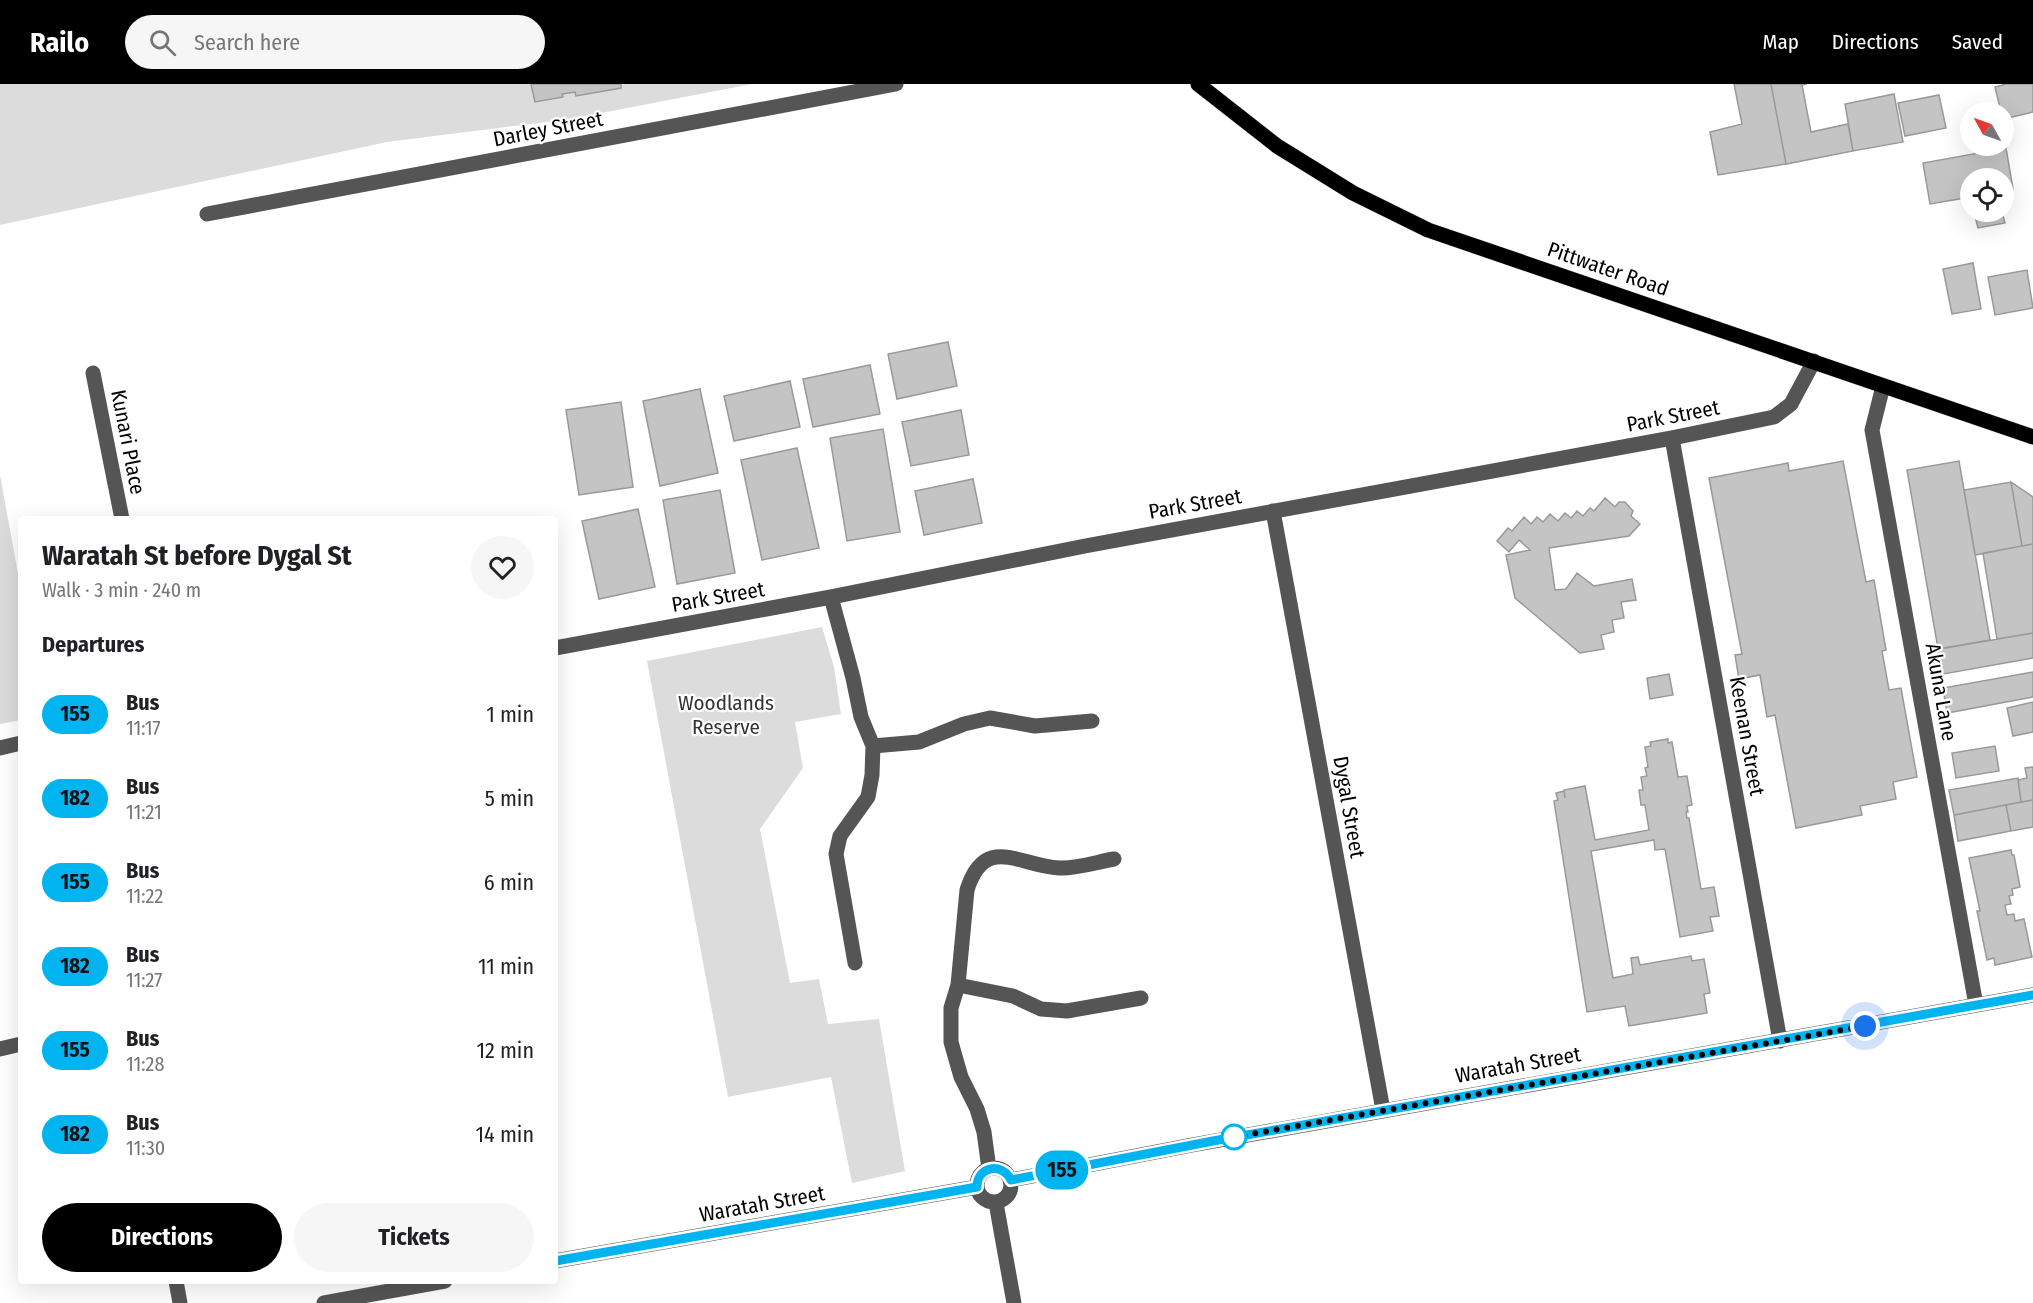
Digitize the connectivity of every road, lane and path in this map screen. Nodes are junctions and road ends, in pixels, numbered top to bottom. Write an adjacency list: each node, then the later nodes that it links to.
1 (896, 84): 3 (street, Darley Street)
2 (1198, 84): 4 (main road, Pittwater Road)
3 (207, 214)
4 (1814, 361): 6 (main road, Pittwater Road); 8 (street, Park Street)
5 (93, 372): 10 (street, Kunari Place)
6 (1883, 386): 7 (main road, Pittwater Road); 22 (street, Akuna Lane)
7 (2033, 436)
8 (1672, 438): 9 (street, Park Street); 23 (street, Keenan Street)
9 (1273, 512): 11 (street, Park Street); 26 (street, Dygal Street)
10 (121, 516)
11 (831, 597): 12 (street, Park Street); 15 (street)
12 (558, 647)
13 (1092, 721): 15 (street)
14 (18, 744): 16 (street)
15 (873, 746): 18 (street)
16 (0, 748)
17 (1114, 859): 19 (street)
18 (855, 963)
19 (958, 986): 21 (street); 27 (street)
20 (2033, 995): 22 (street, Waratah Street)
21 (1141, 998)
22 (1976, 1005): 23 (street, Waratah Street)
23 (1780, 1041): 26 (street, Waratah Street)
24 (18, 1045): 25 (street)
25 (0, 1049)
26 (1383, 1110): 28 (street, Waratah Street)
27 (989, 1169): 28 (street); 29 (street)
28 (1011, 1180): 30 (street)
29 (977, 1187): 30 (street); 31 (street, Waratah Street)
30 (996, 1203): 36 (street)
31 (558, 1260)
32 (177, 1284): 34 (street)
33 (428, 1284): 35 (street)
34 (180, 1303)
35 (324, 1303)
36 (1014, 1303)

